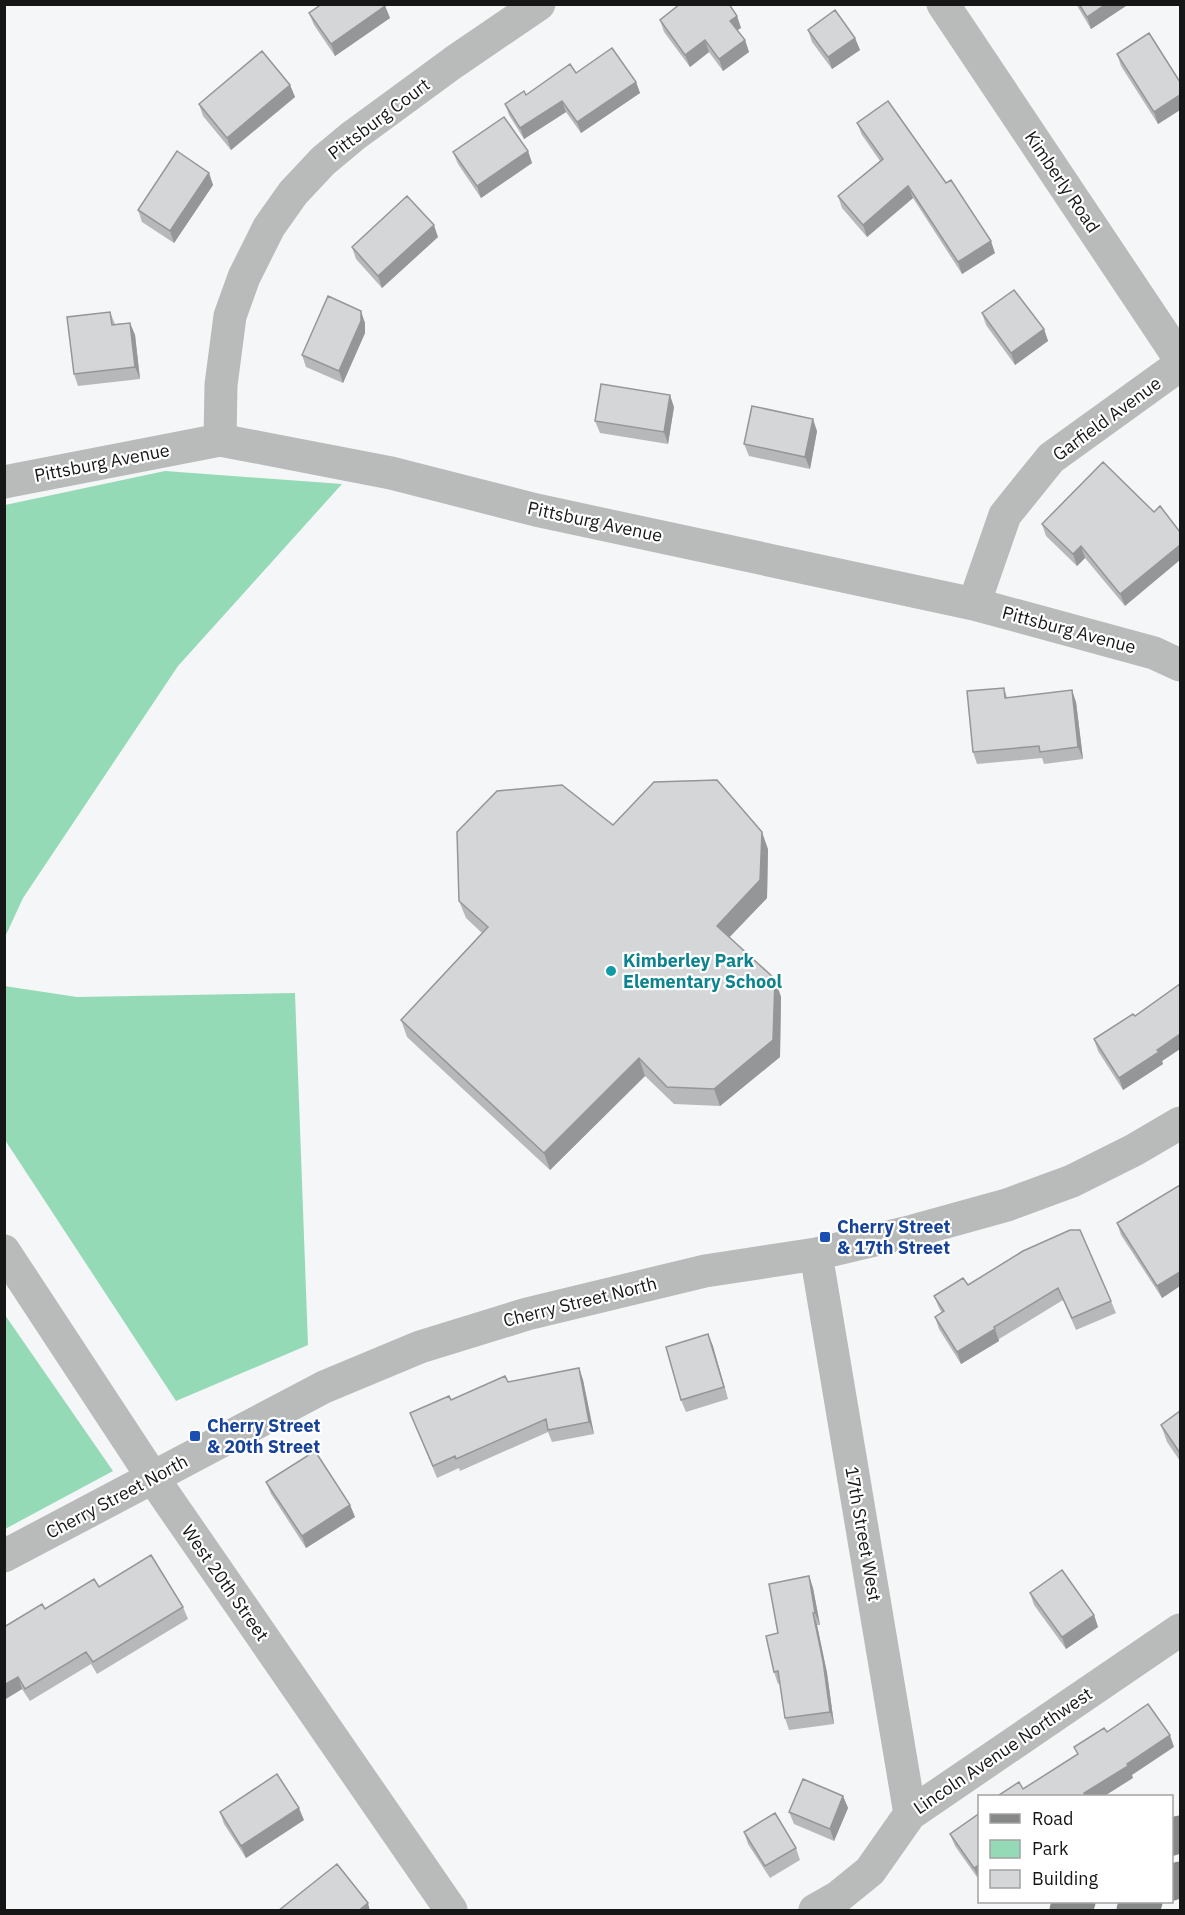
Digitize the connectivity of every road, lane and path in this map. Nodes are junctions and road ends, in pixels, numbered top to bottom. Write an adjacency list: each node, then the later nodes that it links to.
1 (539, 4): 5 (street, Pittsburg Court)
2 (943, 4): 3 (street, Kimberly Road)
3 (1180, 359)
4 (1180, 365): 7 (street, Garfield Avenue)
5 (220, 440): 6 (street, Pittsburg Avenue); 7 (street, Pittsburg Avenue)
6 (4, 482)
7 (974, 604): 8 (street, Pittsburg Avenue)
8 (1180, 665)
9 (1180, 1123): 11 (street, Cherry Street North)
10 (4, 1251): 12 (street, West 20th Street)
11 (816, 1254): 12 (street, Cherry Street North); 15 (street, 17th Street West)
12 (153, 1478): 13 (street, Cherry Street North); 16 (street, West 20th Street)
13 (4, 1556)
14 (1180, 1630): 15 (street, Lincoln Avenue Northwest)
15 (910, 1814): 17 (street, Lincoln Avenue Northwest)
16 (451, 1911)
17 (815, 1911)

